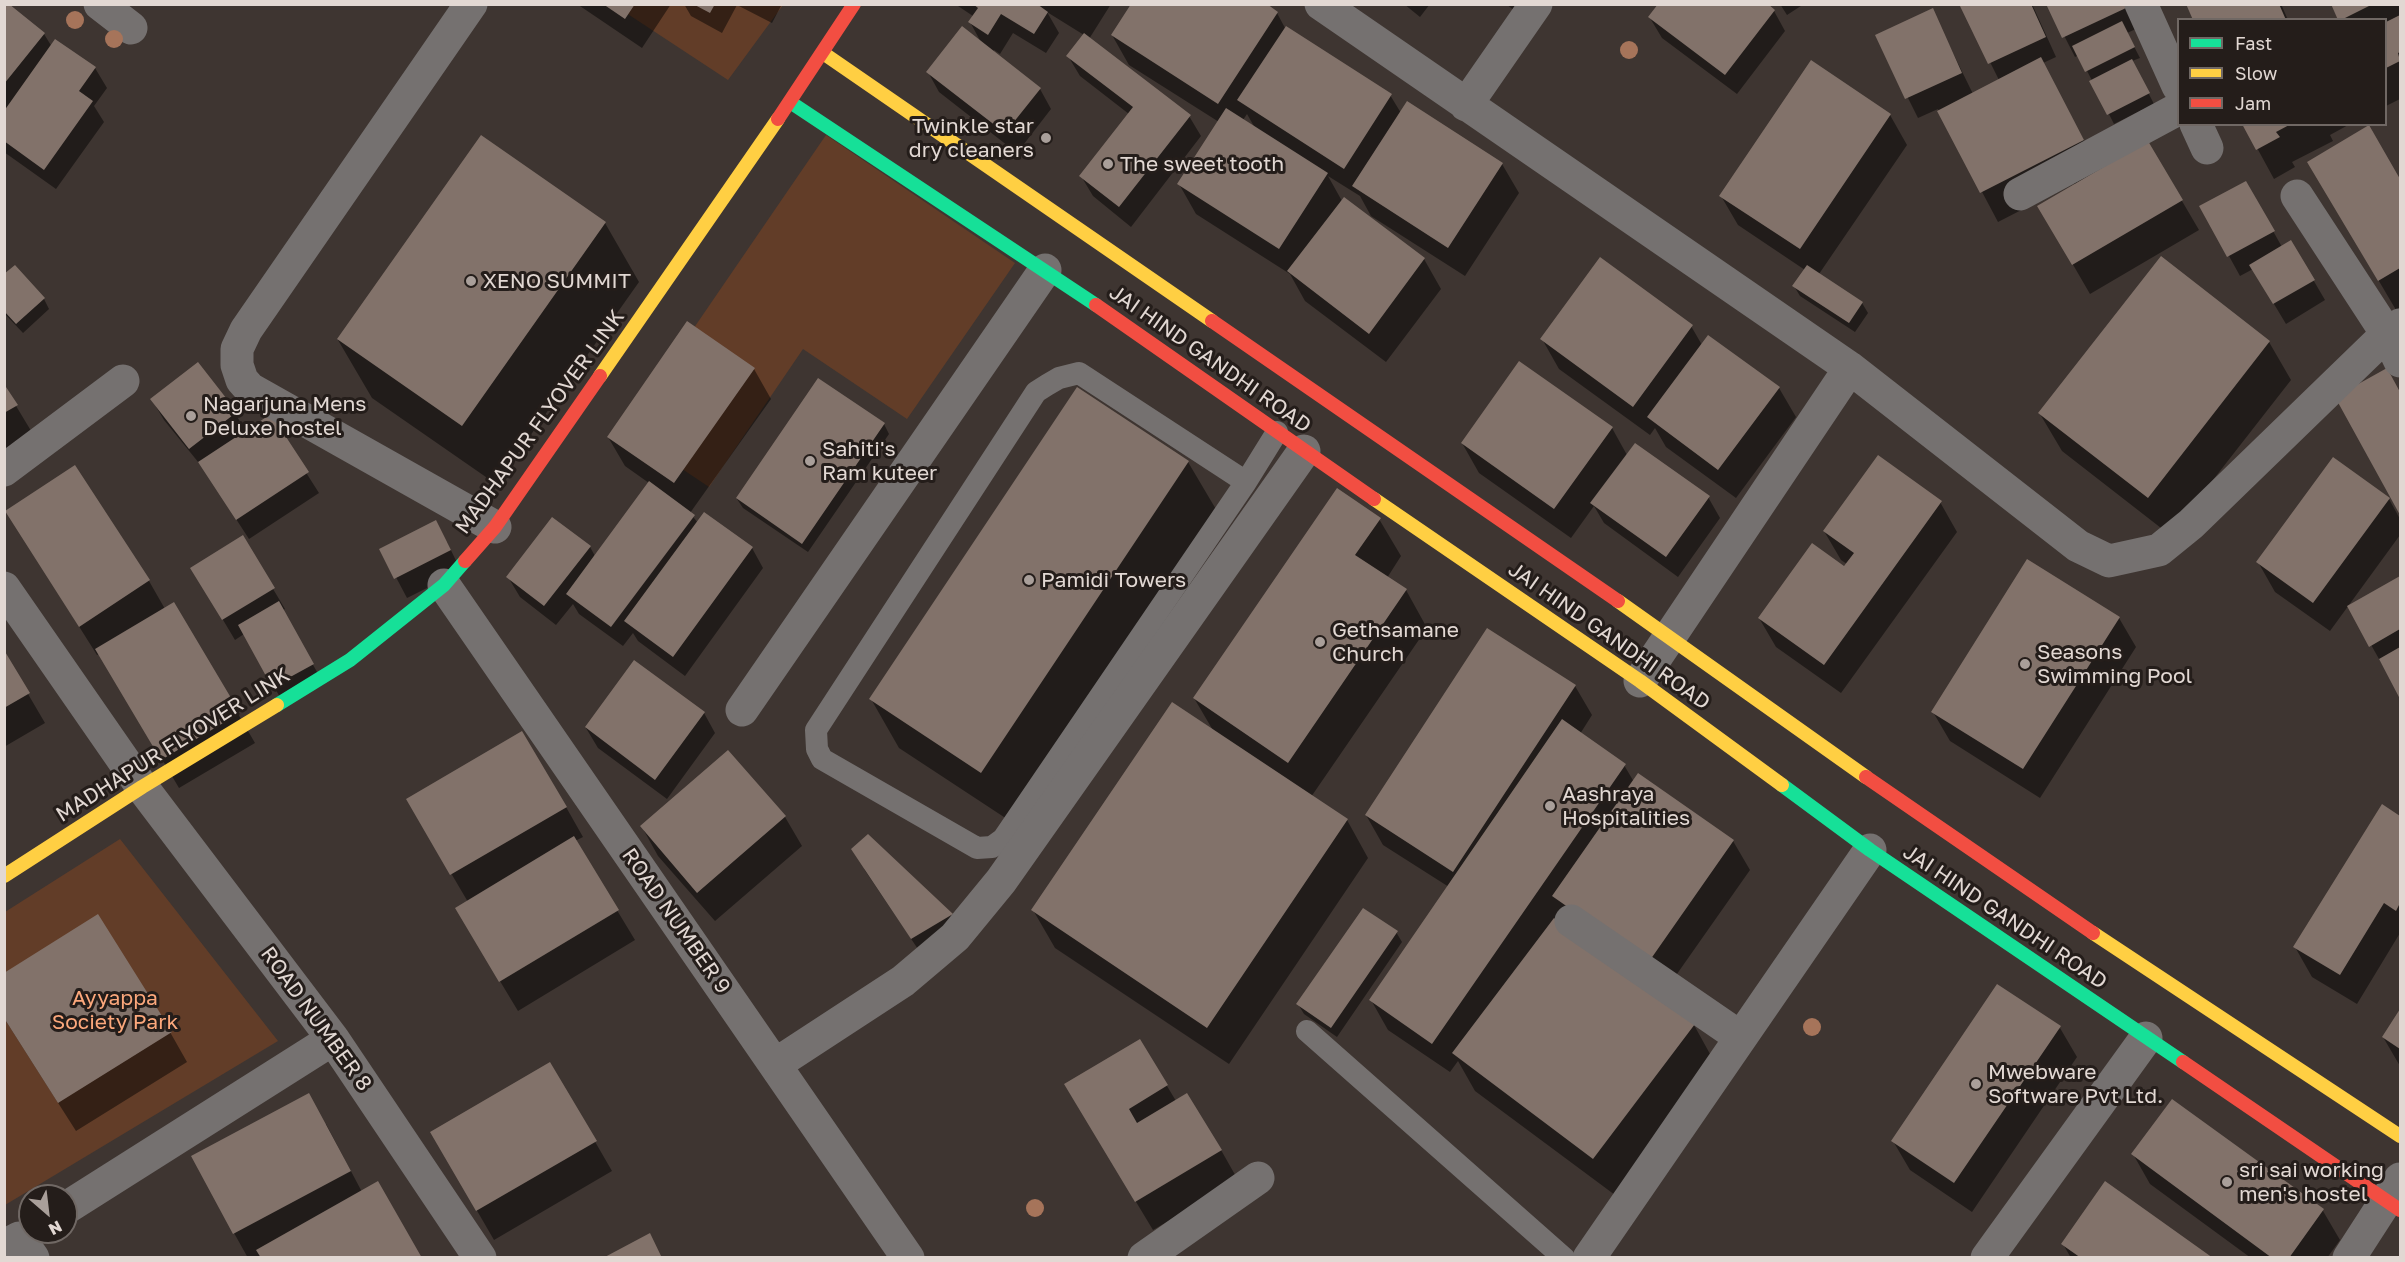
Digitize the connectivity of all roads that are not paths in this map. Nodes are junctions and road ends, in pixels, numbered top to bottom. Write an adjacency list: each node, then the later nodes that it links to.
1 (100, 4): 7 (street)
2 (471, 4): 23 (street)
3 (854, 4): 8 (street, MADHAPUR FLYOVER LINK)
4 (1321, 4): 11 (street)
5 (1536, 4): 11 (street)
6 (2140, 4): 9 (street)
7 (131, 28)
8 (823, 53): 10 (street, MADHAPUR FLYOVER LINK); 26 (street, JAI HIND GANDHI ROAD)
9 (2177, 84)
10 (790, 102): 15 (street, JAI HIND GANDHI ROAD); 23 (street, MADHAPUR FLYOVER LINK)
11 (1466, 105): 17 (street)
12 (2177, 110): 13 (street)
13 (2020, 194)
14 (2297, 196): 16 (street)
15 (1045, 270): 19 (street, JAI HIND GANDHI ROAD); 28 (street)
16 (2396, 340): 17 (street)
17 (1850, 368): 26 (street)
18 (123, 381): 21 (street)
19 (1277, 432): 20 (street, JAI HIND GANDHI ROAD); 22 (lane)
20 (1304, 451): 27 (street, JAI HIND GANDHI ROAD); 30 (street)
21 (4, 470)
22 (1246, 482): 30 (lane); 30 (lane)
23 (495, 527): 24 (street, MADHAPUR FLYOVER LINK)
24 (444, 585): 29 (street, MADHAPUR FLYOVER LINK); 38 (street, ROAD NUMBER 9)
25 (4, 588): 29 (street, ROAD NUMBER 8)
26 (1670, 637): 27 (street); 39 (street, JAI HIND GANDHI ROAD)
27 (1640, 681): 31 (street, JAI HIND GANDHI ROAD)
28 (742, 710)
29 (142, 787): 32 (street, MADHAPUR FLYOVER LINK); 37 (street, ROAD NUMBER 8)
30 (1012, 845): 38 (street)
31 (1870, 850): 35 (street); 36 (street, JAI HIND GANDHI ROAD)
32 (4, 876)
33 (1571, 921): 35 (street)
34 (1308, 1031): 46 (lane)
35 (1740, 1037): 47 (street)
36 (2146, 1038): 41 (street, JAI HIND GANDHI ROAD); 48 (street)
37 (333, 1039): 42 (street); 43 (street, ROAD NUMBER 8)
38 (776, 1064): 44 (street, ROAD NUMBER 9)
39 (2400, 1136)
40 (1258, 1178): 45 (street)
41 (2395, 1196): 49 (street)
42 (78, 1200)
43 (480, 1257)
44 (908, 1257)
45 (1144, 1257)
46 (1564, 1257)
47 (1589, 1257)
48 (1987, 1257)
49 (2349, 1257)

